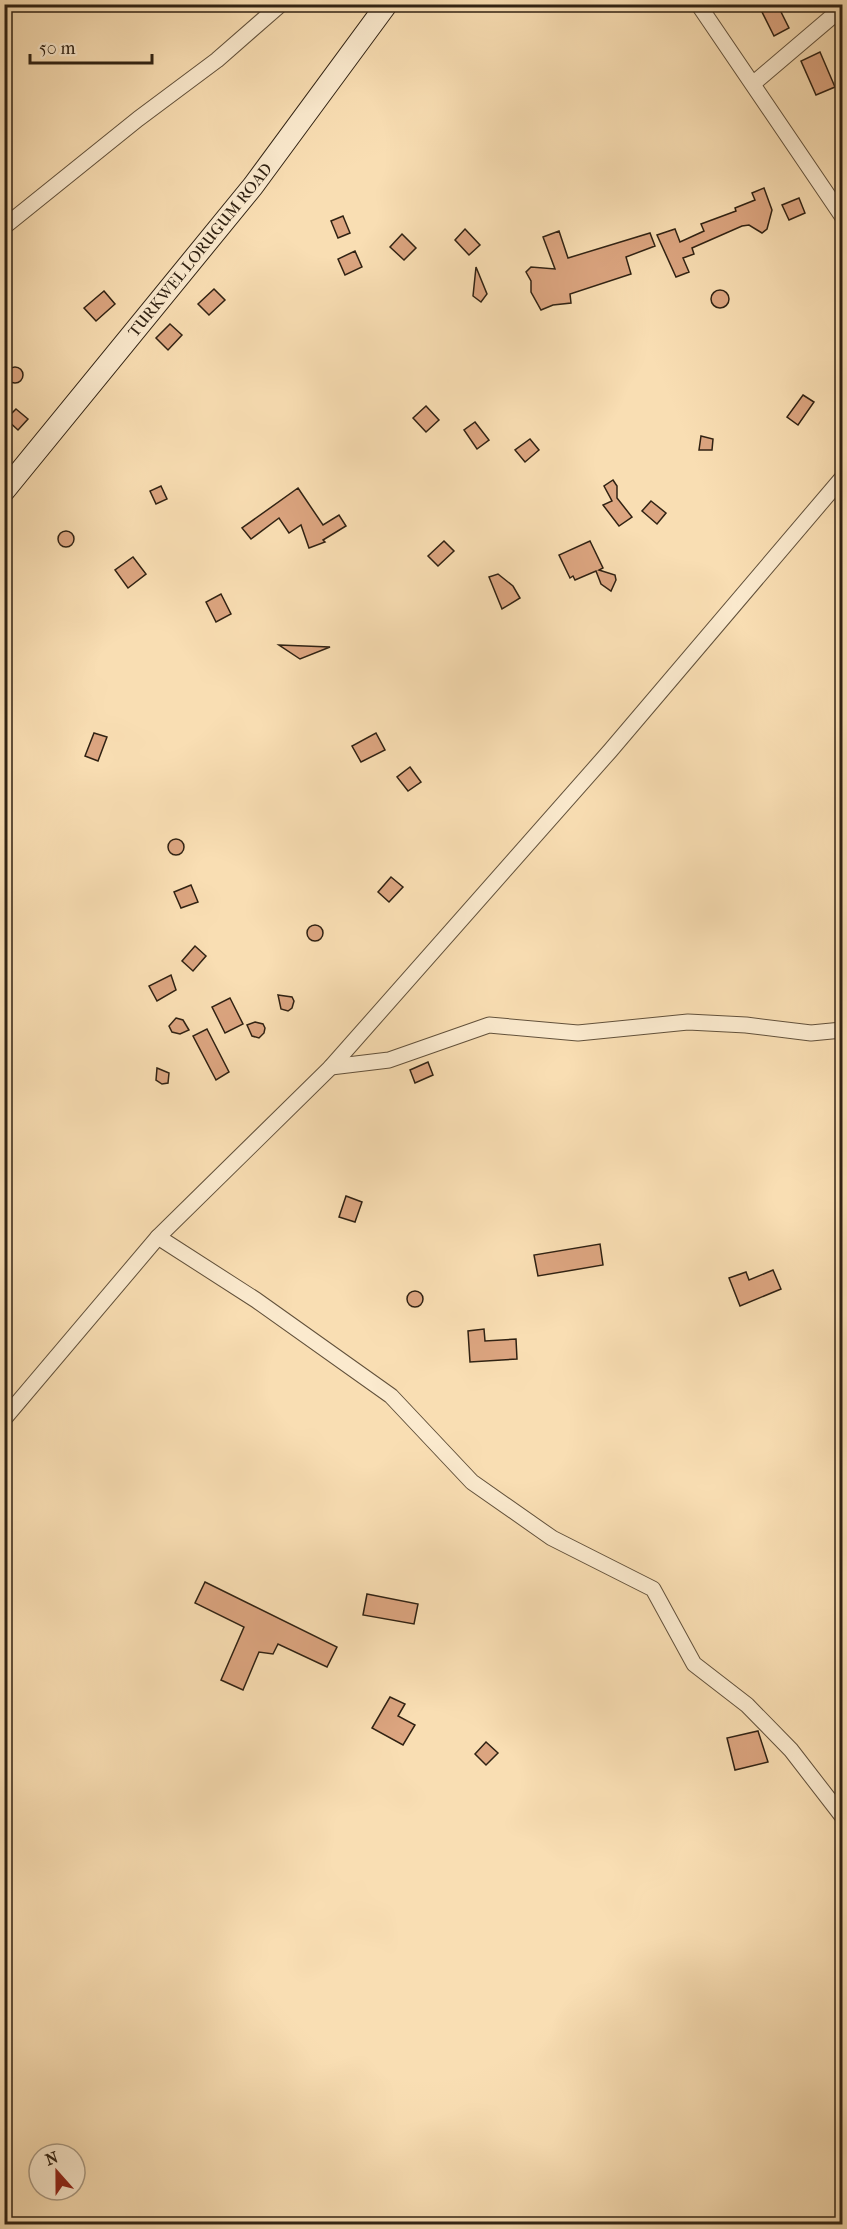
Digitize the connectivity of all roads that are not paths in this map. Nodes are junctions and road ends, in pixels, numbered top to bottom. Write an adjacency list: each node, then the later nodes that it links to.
1 (281, 4): 7 (street)
2 (387, 4): 9 (main road, TURKWEL LORUGUM ROAD)
3 (698, 4): 5 (street)
4 (843, 8): 5 (street)
5 (754, 83): 6 (street)
6 (843, 216)
7 (4, 227)
8 (843, 478): 11 (street)
9 (4, 491)
10 (843, 1030): 11 (street)
11 (331, 1067): 12 (street)
12 (158, 1237): 13 (street); 14 (street)
13 (4, 1419)
14 (843, 1816)

